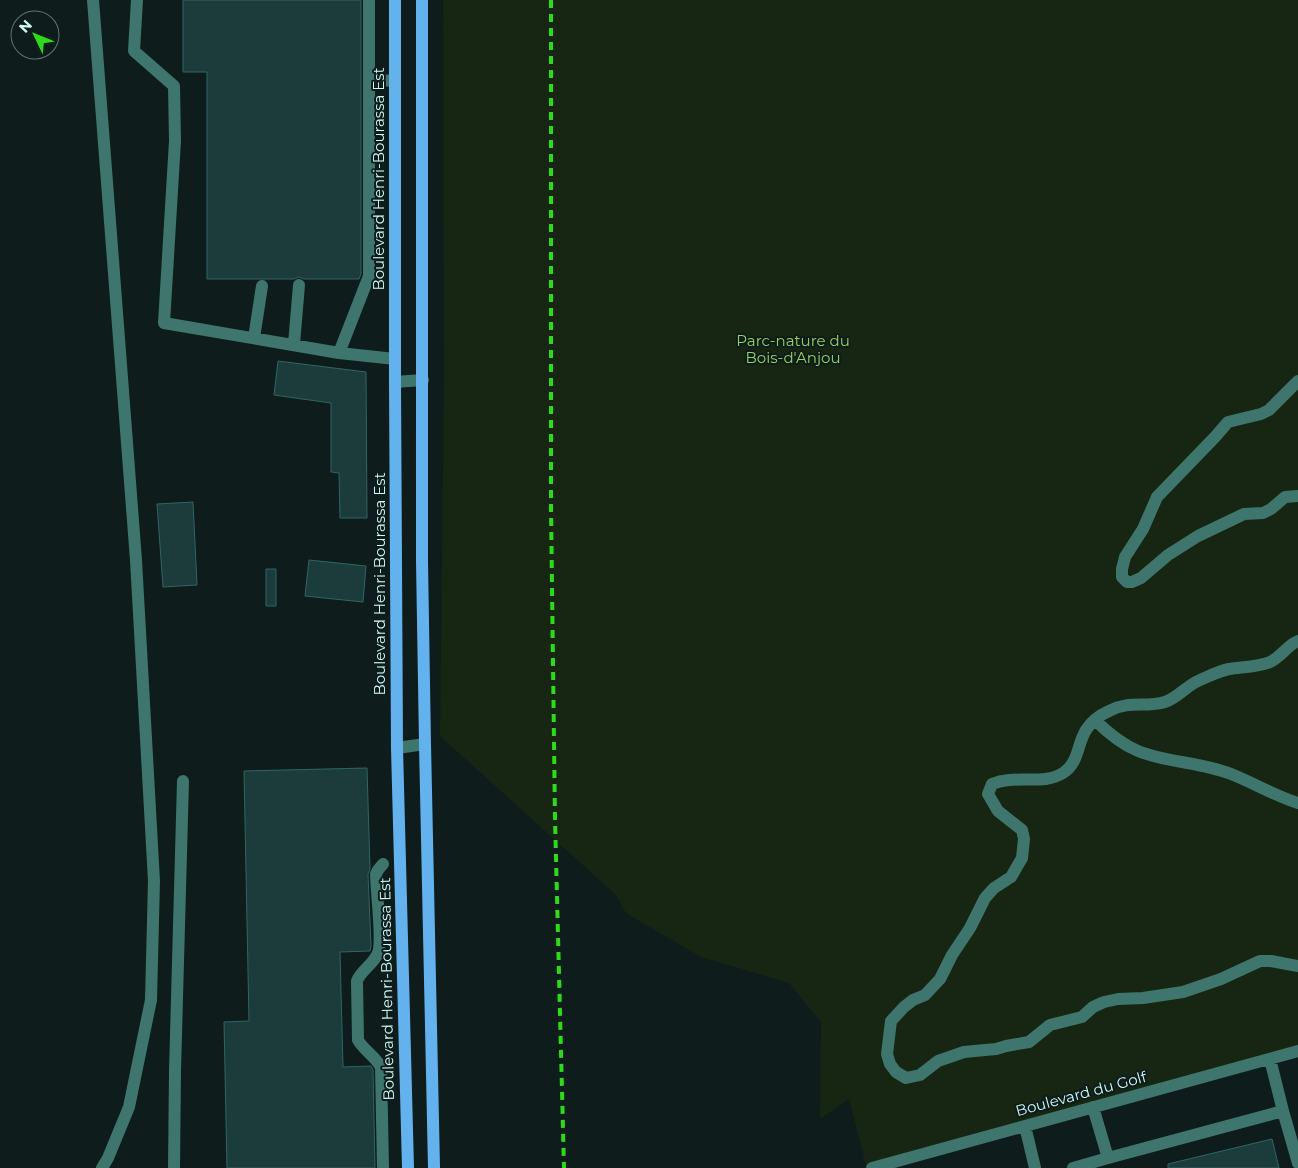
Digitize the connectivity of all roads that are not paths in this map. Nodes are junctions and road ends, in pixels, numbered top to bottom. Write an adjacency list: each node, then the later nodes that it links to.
1 (93, 0): 33 (street)
2 (138, 0): 10 (street)
3 (369, 0): 7 (street)
4 (395, 0): 6 (main road, Boulevard Henri-Bourassa Est)
5 (422, 0): 14 (main road)
6 (395, 80): 7 (street); 13 (main road, Boulevard Henri-Bourassa Est)
7 (370, 82): 12 (street)
8 (298, 285): 11 (street)
9 (262, 286): 10 (street)
10 (254, 338): 11 (street)
11 (294, 344): 12 (street)
12 (339, 353): 13 (street)
13 (395, 359): 16 (main road, Boulevard Henri-Bourassa Est)
14 (423, 380): 16 (street); 20 (main road)
15 (1298, 381): 17 (street)
16 (395, 382): 21 (main road, Boulevard Henri-Bourassa Est)
17 (1298, 496)
18 (1298, 641): 19 (street)
19 (1094, 720): 23 (street); 25 (street)
20 (424, 744): 21 (street); 37 (main road)
21 (398, 748): 36 (main road, Boulevard Henri-Bourassa Est)
22 (183, 782): 34 (street)
23 (1298, 803)
24 (383, 864): 35 (street)
25 (1298, 966)
26 (1297, 1055): 27 (street, Boulevard du Golf)
27 (1270, 1058): 28 (street, Boulevard du Golf); 29 (street)
28 (1093, 1107): 30 (street, Boulevard du Golf); 31 (street)
29 (1282, 1110): 31 (street); 32 (street)
30 (1025, 1126): 38 (street, Boulevard du Golf); 39 (street)
31 (1108, 1158): 40 (street)
32 (1298, 1163)
33 (102, 1168)
34 (174, 1168)
35 (383, 1168)
36 (408, 1168)
37 (434, 1168)
38 (872, 1168)
39 (1035, 1168)
40 (1073, 1168)

